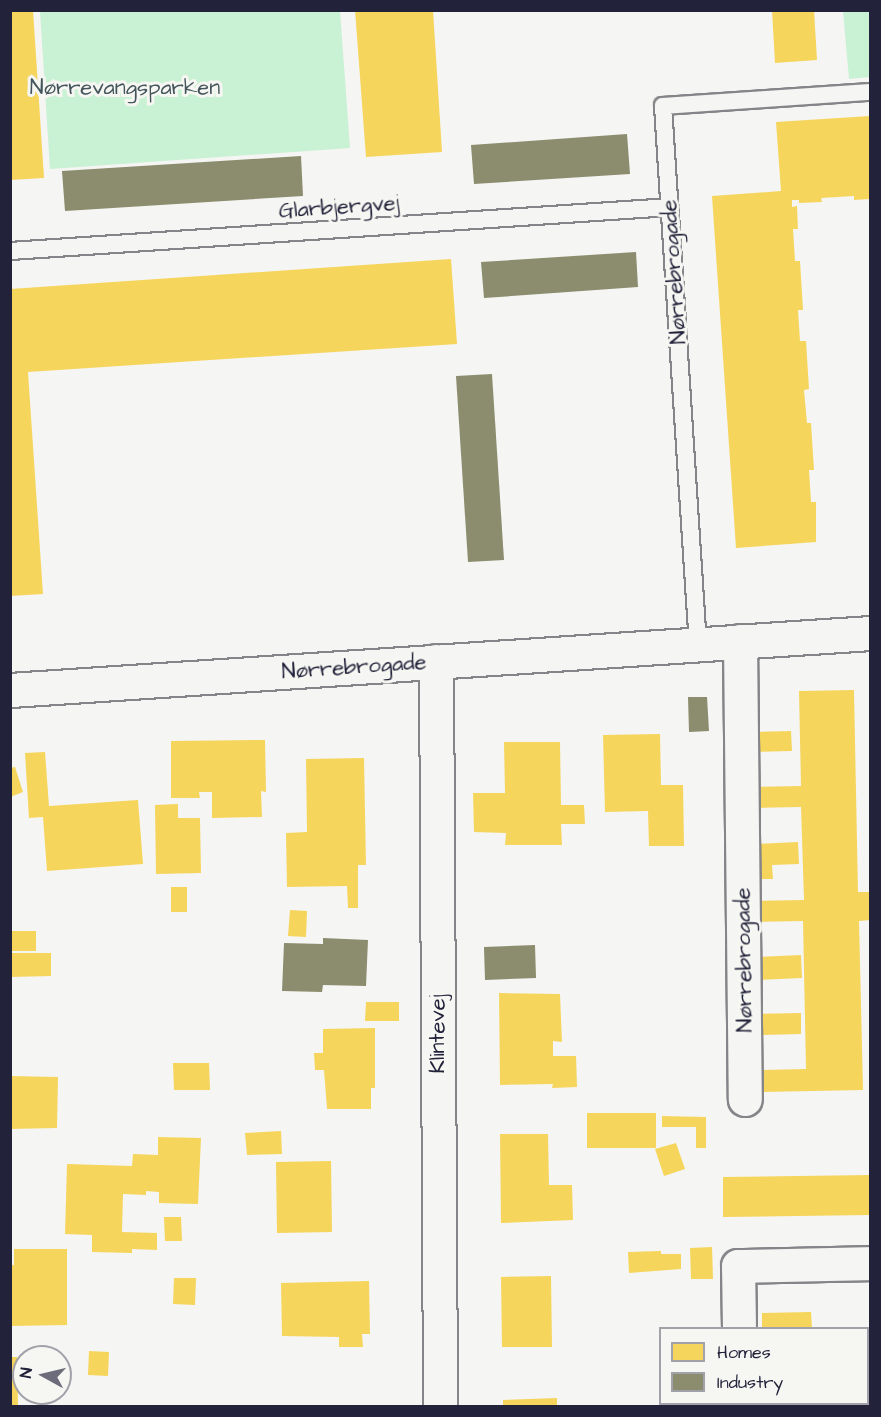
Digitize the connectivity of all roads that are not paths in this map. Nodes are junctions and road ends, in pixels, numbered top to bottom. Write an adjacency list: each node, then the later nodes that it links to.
1 (870, 92): 2 (lane, Nørrebrogade)
2 (670, 207): 3 (lane, Glarbjergvej); 6 (lane, Nørrebrogade)
3 (10, 251)
4 (870, 633): 5 (street, Nørrebrogade)
5 (740, 642): 6 (street, Nørrebrogade); 9 (street, Nørrebrogade)
6 (698, 646): 7 (street, Nørrebrogade)
7 (436, 661): 8 (street, Nørrebrogade); 12 (street, Klintevej)
8 (10, 690)
9 (745, 1099)
10 (870, 1263): 11 (street)
11 (739, 1327)
12 (440, 1407)

